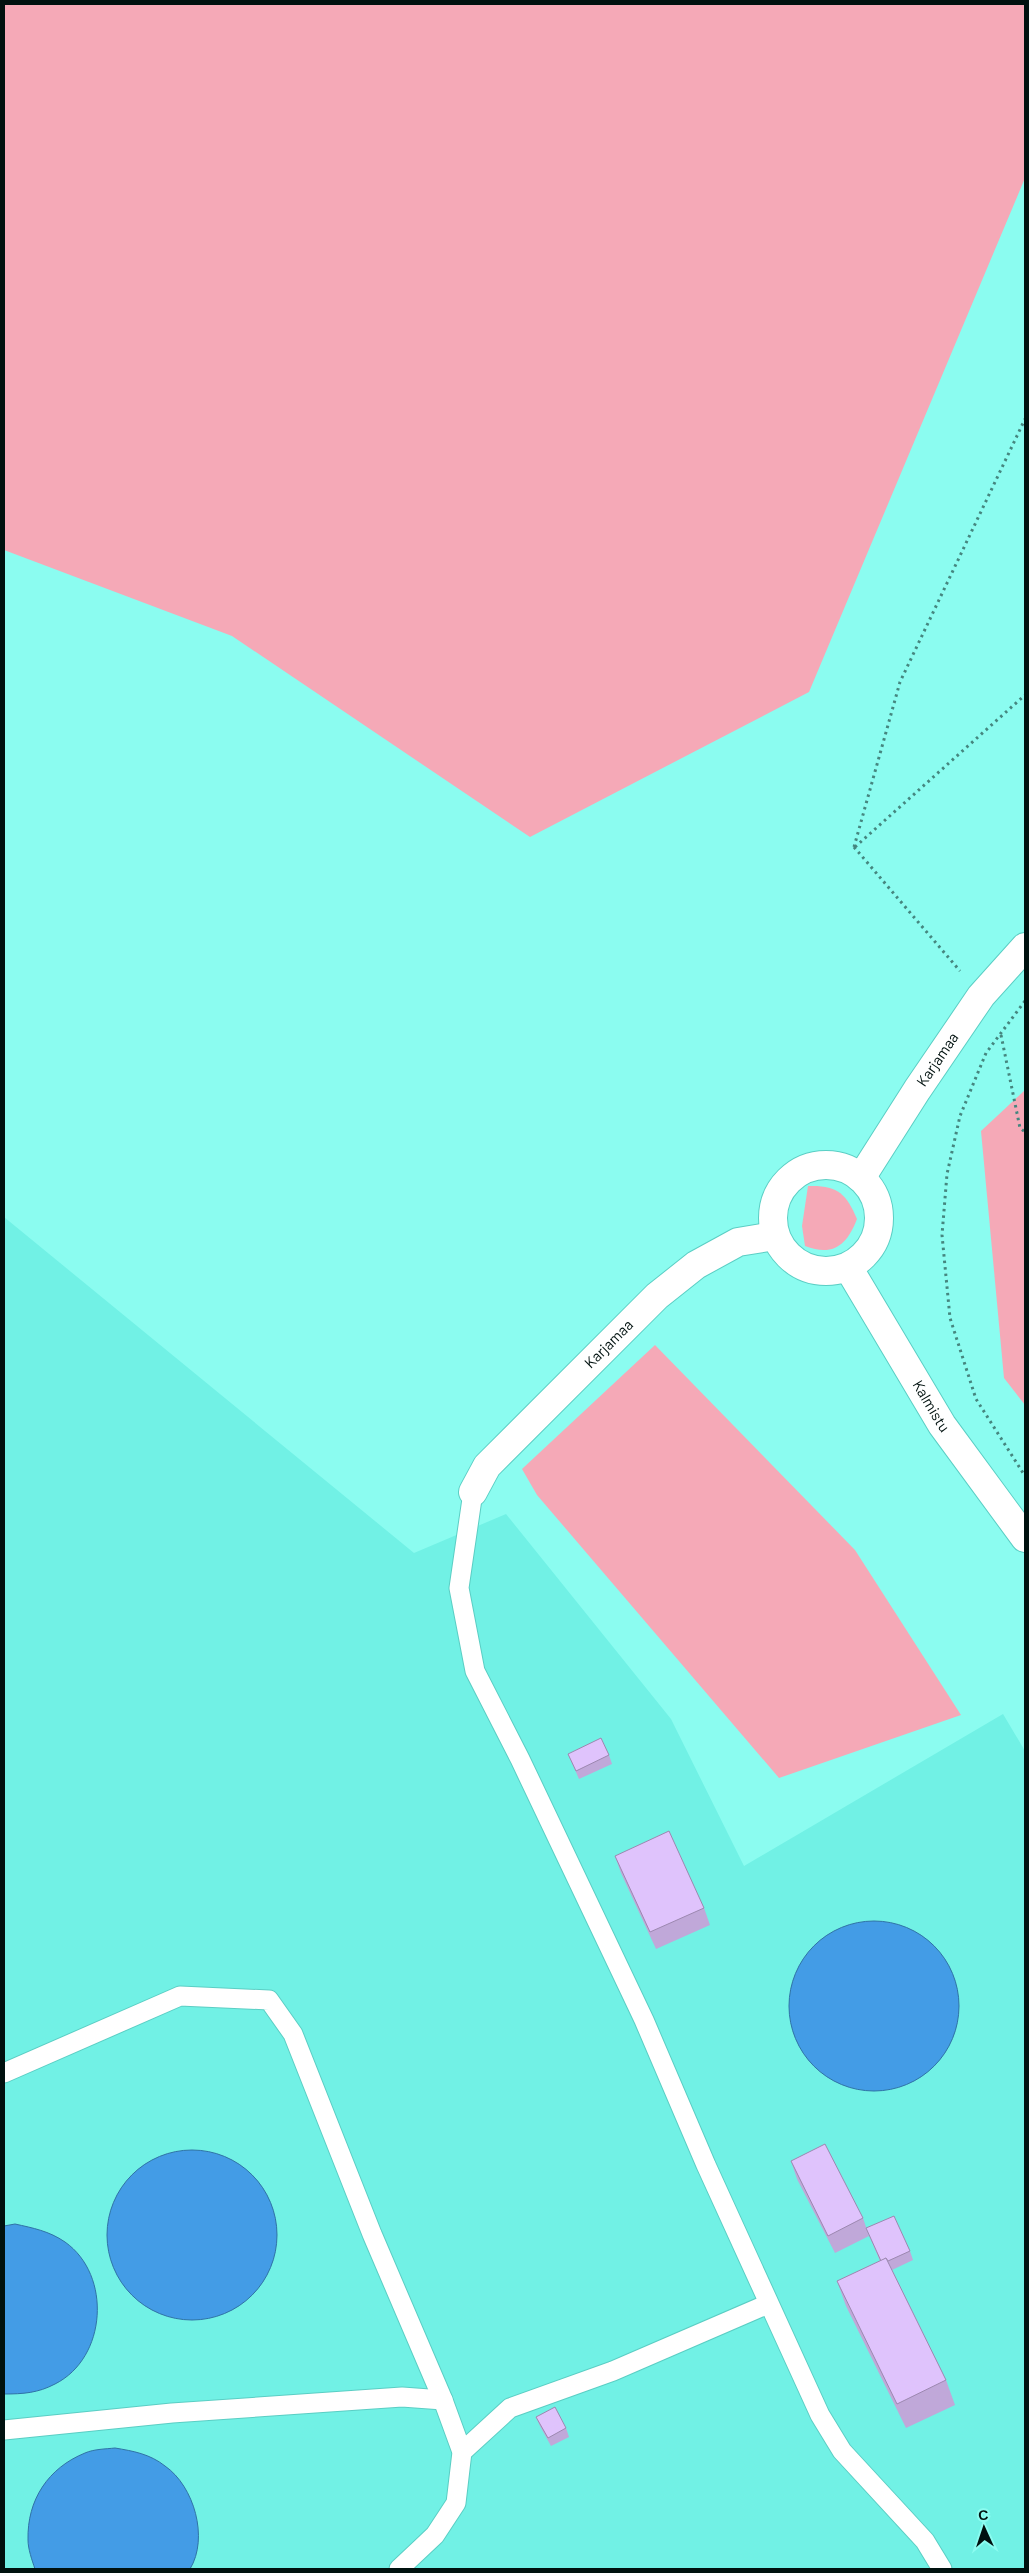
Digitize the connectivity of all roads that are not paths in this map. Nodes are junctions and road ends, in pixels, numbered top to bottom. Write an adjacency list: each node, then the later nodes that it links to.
1 (1025, 947): 2 (main road, Karjamaa)
2 (861, 1178): 3 (main road); 4 (main road)
3 (775, 1236): 4 (main road); 5 (main road, Karjamaa)
4 (848, 1267): 6 (main road, Kalmistu)
5 (473, 1492): 8 (lane)
6 (1025, 1538)
7 (4, 2073): 9 (lane)
8 (768, 2304): 11 (lane); 13 (lane)
9 (443, 2400): 10 (lane); 11 (lane)
10 (4, 2430)
11 (462, 2452): 12 (lane)
12 (399, 2569)
13 (942, 2569)

